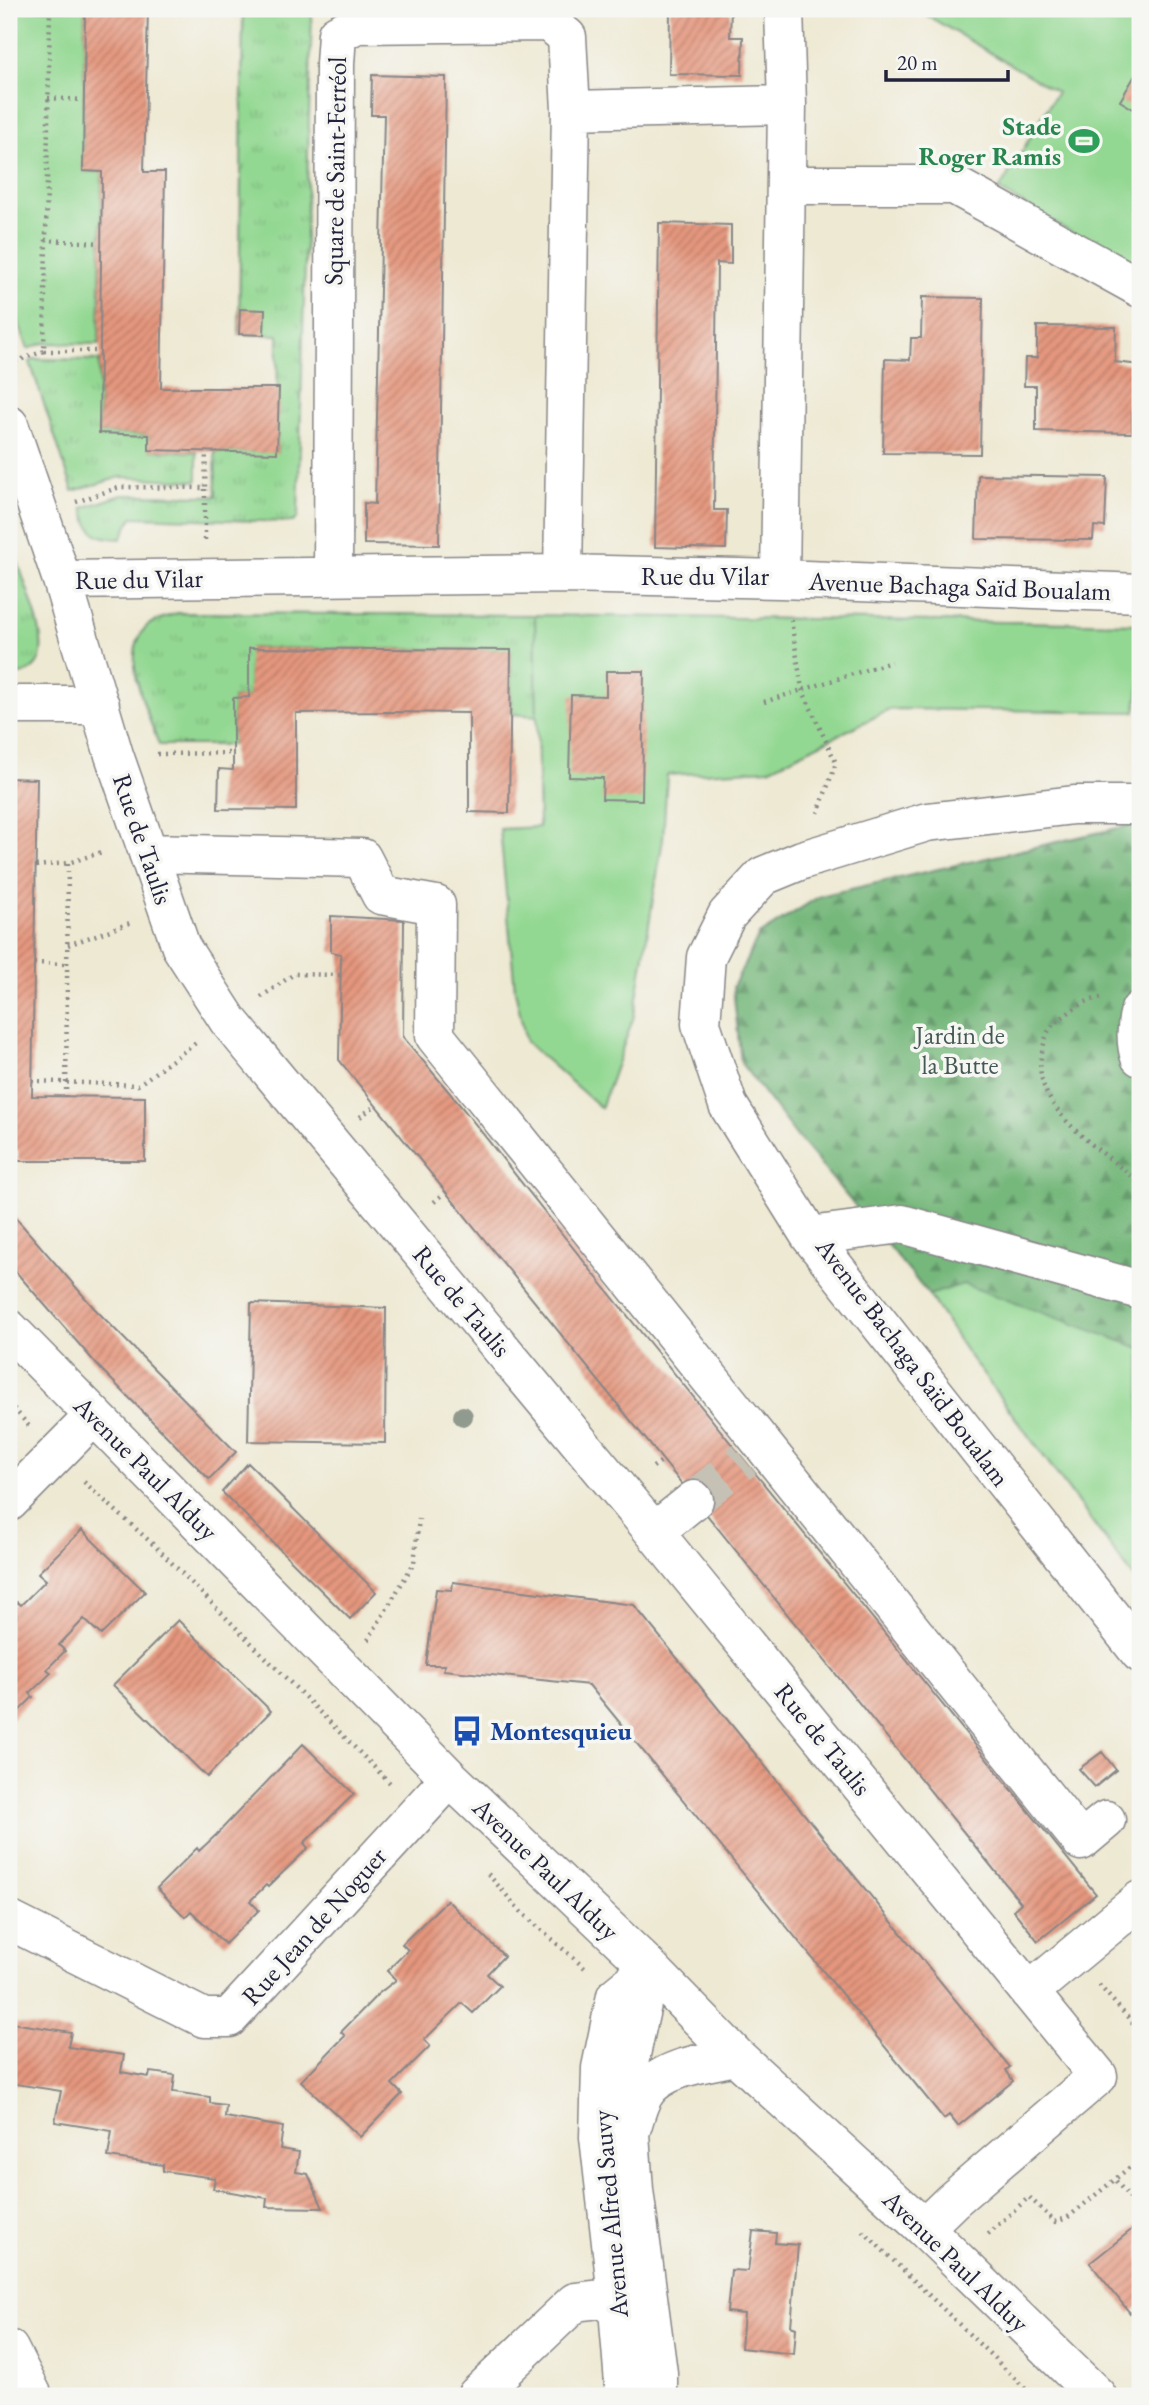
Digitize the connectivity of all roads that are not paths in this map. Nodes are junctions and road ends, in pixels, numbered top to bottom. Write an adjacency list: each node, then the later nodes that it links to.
1 (784, 9): 2 (street, Rue du Vilar)
2 (787, 105): 3 (street); 4 (street, Rue du Vilar)
3 (571, 110): 7 (street, Square de Saint-Ferréol); 8 (street, Square de Saint-Ferréol)
4 (786, 185): 5 (street); 9 (street, Rue du Vilar)
5 (1140, 288)
6 (9, 425): 10 (street, Rue de Taulis)
7 (563, 574): 8 (street, Rue du Vilar); 9 (street, Rue du Vilar)
8 (333, 576): 10 (street, Rue du Vilar)
9 (780, 579): 11 (street, Avenue Bachaga Saïd Boualam)
10 (61, 580): 13 (street, Rue de Taulis)
11 (1140, 593)
12 (9, 705): 13 (street)
13 (100, 705): 15 (street, Rue de Taulis)
14 (1140, 805): 18 (street)
15 (145, 845): 24 (street, Rue de Taulis); 27 (street)
16 (1127, 1003): 17 (street)
17 (1140, 1057)
18 (810, 1236): 19 (street, Avenue Bachaga Saïd Boualam); 25 (street, Avenue Bachaga Saïd Boualam)
19 (1140, 1290)
20 (9, 1329): 21 (street, Avenue Paul Alduy)
21 (93, 1416): 23 (street); 26 (street, Avenue Paul Alduy)
22 (694, 1500): 24 (street)
23 (9, 1502)
24 (654, 1532): 31 (street, Rue de Taulis)
25 (1140, 1653)
26 (450, 1778): 29 (street, Rue Jean de Noguer); 30 (street, Avenue Paul Alduy)
27 (1106, 1820)
28 (1140, 1900): 31 (street)
29 (9, 1920)
30 (650, 1968): 32 (street, Avenue Paul Alduy); 33 (street, Avenue Alfred Sauvy); 35 (street, Avenue Alfred Sauvy)
31 (1029, 1992): 34 (street, Rue de Taulis)
32 (736, 2056): 33 (street, Avenue Alfred Sauvy); 34 (street, Avenue Paul Alduy)
33 (629, 2135): 35 (street, Avenue Alfred Sauvy)
34 (924, 2228): 41 (street, Avenue Paul Alduy)
35 (631, 2295): 38 (street); 39 (street, Avenue Alfred Sauvy); 40 (street, Avenue Alfred Sauvy)
36 (9, 2349): 37 (street)
37 (33, 2396)
38 (476, 2396)
39 (625, 2396)
40 (658, 2396)
41 (1097, 2396)

